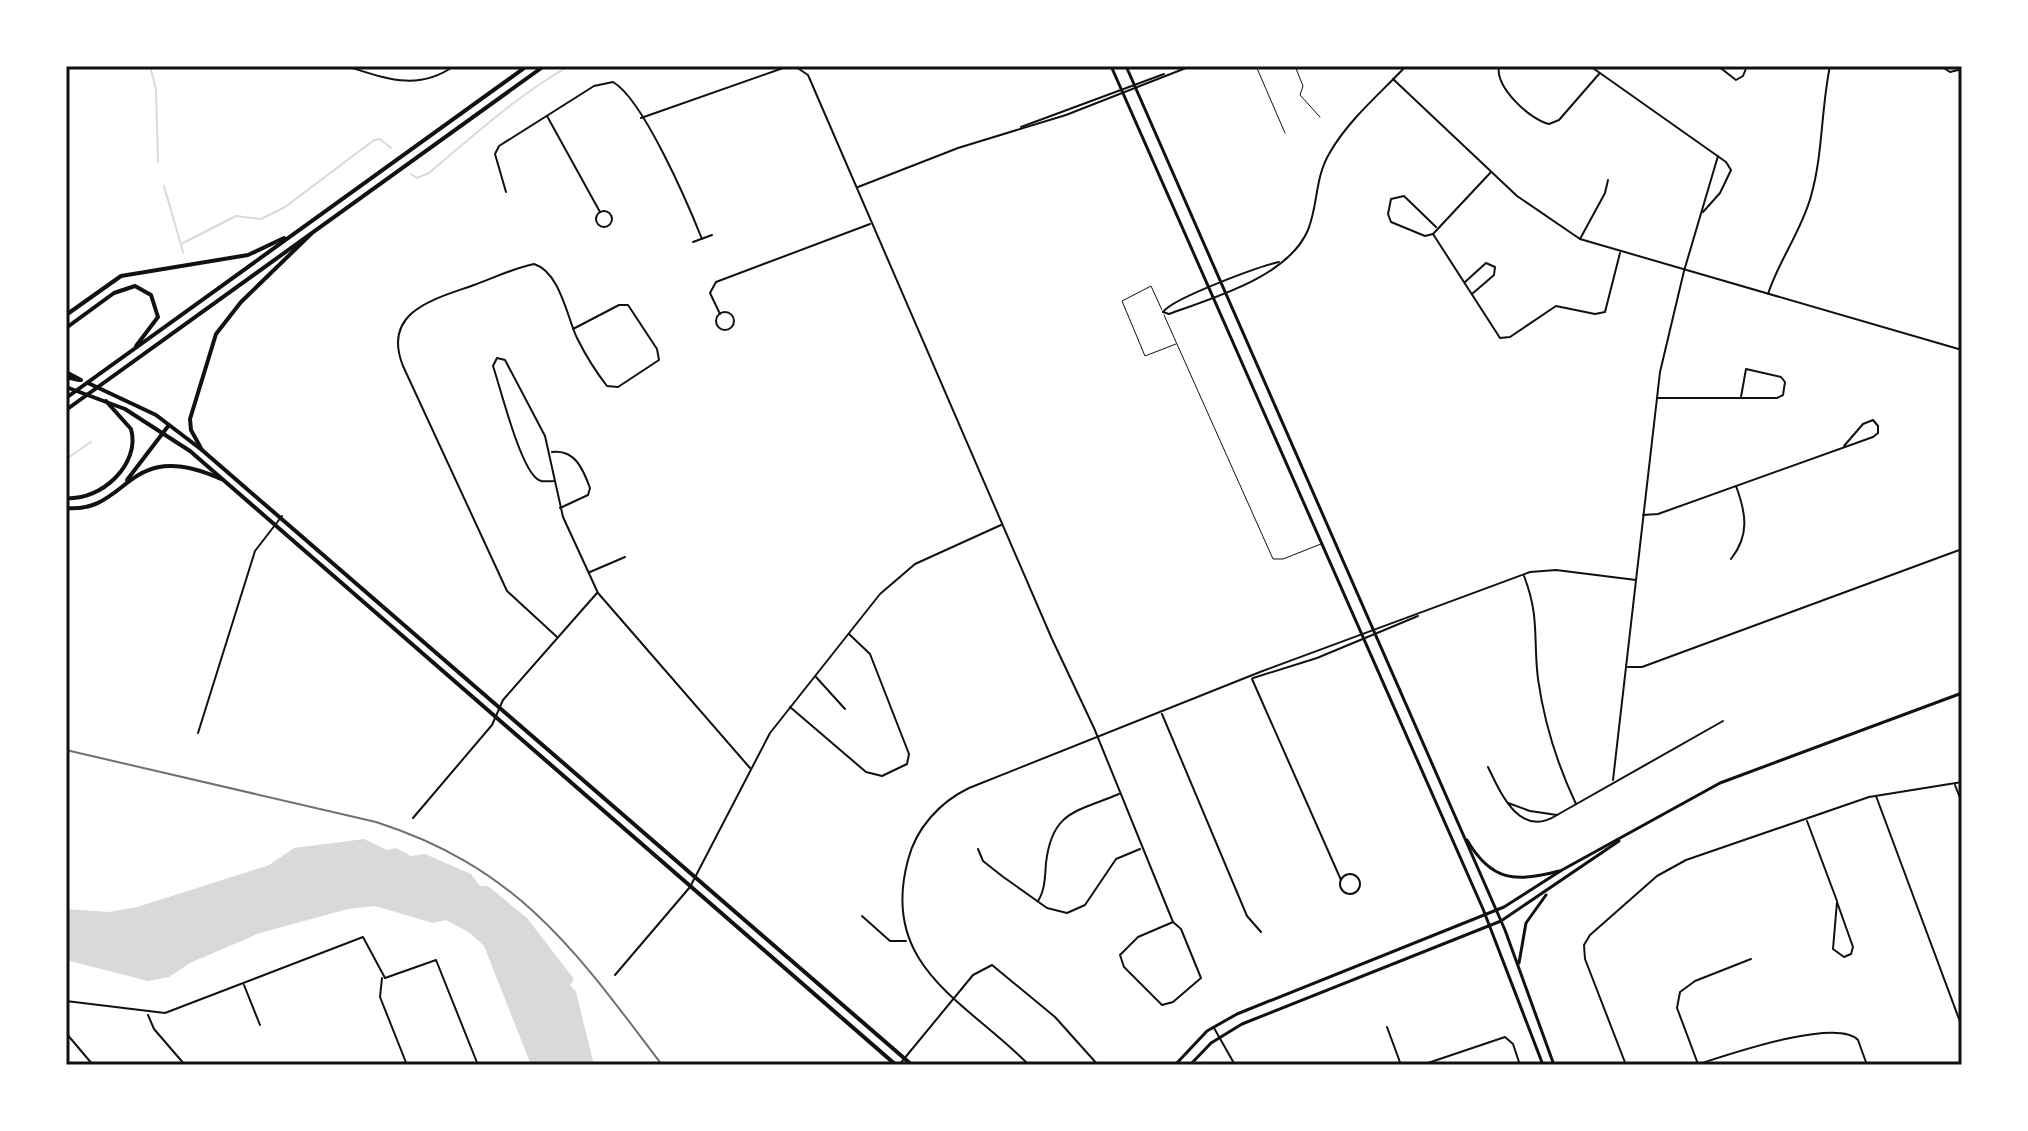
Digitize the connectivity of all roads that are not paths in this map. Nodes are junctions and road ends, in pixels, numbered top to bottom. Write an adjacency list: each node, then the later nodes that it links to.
1 (346, 66): 2 (street)
2 (454, 66)
3 (527, 66): 37 (main road)
4 (544, 66): 35 (main road)
5 (1111, 66): 22 (main road)
6 (1126, 66): 21 (main road)
7 (1191, 66): 21 (street)
8 (1256, 66): 26 (lane)
9 (1295, 66): 24 (lane)
10 (1406, 66): 20 (street)
11 (1499, 66): 19 (street)
12 (1590, 66): 19 (street)
13 (1718, 66): 14 (street); 15 (street)
14 (1739, 66)
15 (1747, 66)
16 (1830, 66): 51 (street)
17 (1941, 66): 18 (street)
18 (1962, 69)
19 (1600, 73): 27 (street)
20 (1393, 79): 28 (street); 44 (street)
21 (1134, 86): 22 (street); 46 (main road)
22 (1122, 91): 30 (street); 48 (main road)
23 (546, 115): 25 (street); 31 (street); 32 (street)
24 (1320, 117)
25 (641, 118): 30 (street); 40 (street)
26 (1285, 133)
27 (1718, 156): 33 (street); 33 (street)
28 (1491, 172): 36 (street); 41 (street)
29 (1608, 180): 41 (street)
30 (856, 188): 34 (street)
31 (506, 192)
32 (600, 212): 32 (street)
33 (1702, 212): 45 (street)
34 (871, 223): 54 (street); 83 (street)
35 (320, 226): 67 (main road); 71 (main road)
36 (1437, 228): 38 (street); 38 (street)
37 (301, 229): 55 (main road); 60 (main road)
38 (1433, 234): 47 (street)
39 (712, 235): 40 (street)
40 (702, 239): 42 (street)
41 (1580, 239): 43 (street)
42 (693, 242)
43 (1621, 252): 45 (street); 50 (street)
44 (1280, 262): 46 (street); 49 (street)
45 (1684, 271): 51 (street); 65 (street)
46 (1221, 283): 48 (street); 49 (main road)
47 (1464, 283): 50 (street); 50 (street)
48 (1209, 288): 52 (main road); 53 (street)
49 (1225, 293): 52 (street); 93 (main road)
50 (1472, 295)
51 (1767, 295): 59 (street)
52 (1213, 298): 53 (street); 84 (main road)
53 (1163, 312): 58 (lane); 58 (lane)
54 (720, 314): 54 (street)
55 (66, 315)
56 (66, 328): 60 (main road)
57 (573, 329): 57 (street); 97 (street)
58 (1176, 344): 84 (lane)
59 (1962, 350)
60 (130, 354): 64 (main road)
61 (68, 375): 68 (main road)
62 (66, 387): 66 (main road)
63 (1741, 397): 63 (street); 65 (street)
64 (66, 398)
65 (1656, 398): 80 (street)
66 (106, 401): 69 (main road); 77 (main road)
67 (66, 410)
68 (169, 425): 69 (main road); 71 (main road)
69 (164, 432): 73 (main road); 75 (main road)
70 (1844, 446): 70 (street); 76 (street)
71 (202, 450): 81 (main road)
72 (551, 452): 74 (street); 74 (street); 79 (street)
73 (221, 479): 75 (main road); 82 (main road)
74 (554, 481): 79 (street)
75 (126, 482): 78 (main road)
76 (1736, 486): 80 (street); 87 (street)
77 (66, 498)
78 (66, 508)
79 (560, 508): 88 (street)
80 (1643, 515): 90 (street)
81 (282, 516): 82 (street); 103 (main road)
82 (273, 525): 107 (main road); 109 (street)
83 (1002, 525): 94 (street); 110 (street)
84 (1322, 544): 95 (main road)
85 (1962, 549): 99 (street)
86 (625, 557): 88 (street)
87 (1731, 559)
88 (589, 572): 91 (street)
89 (1523, 575): 90 (street); 92 (street); 120 (street)
90 (1636, 580): 99 (street)
91 (598, 593): 97 (street); 112 (street)
92 (1419, 615): 93 (street); 96 (street)
93 (1373, 630): 95 (street); 96 (main road)
94 (848, 633): 100 (street); 104 (street)
95 (1362, 633): 98 (main road); 101 (street)
96 (1375, 635): 98 (street); 124 (main road)
97 (557, 637): 103 (street)
98 (1364, 639): 101 (street); 137 (main road)
99 (1627, 667): 113 (street)
100 (815, 677): 104 (street); 105 (street)
101 (1252, 678): 106 (street); 130 (street)
102 (1962, 693): 125 (main road)
103 (499, 707): 107 (street); 129 (main road)
104 (790, 707): 112 (street)
105 (845, 709)
106 (1161, 713): 110 (street); 141 (street)
107 (496, 718): 122 (street); 132 (main road)
108 (1723, 721): 113 (street)
109 (198, 733)
110 (1098, 737): 116 (street); 142 (street)
111 (1488, 767): 118 (street)
112 (750, 768): 129 (street)
113 (1613, 780): 120 (street)
114 (1962, 782): 115 (street)
115 (1955, 784): 117 (street); 119 (street)
116 (1120, 794): 126 (street); 133 (street)
117 (1876, 795): 123 (street); 154 (street)
118 (1508, 803): 121 (street); 121 (street)
119 (1962, 803)
120 (1576, 804): 121 (street)
121 (1557, 815)
122 (413, 818)
123 (1807, 819): 134 (street); 174 (street)
124 (1460, 829): 128 (main road); 135 (main road)
125 (1625, 836): 128 (main road); 131 (main road)
126 (1141, 848): 133 (street); 139 (street)
127 (978, 849): 133 (street)
128 (1562, 870): 135 (main road)
129 (695, 877): 132 (street); 157 (main road)
130 (1341, 880): 130 (street)
131 (1558, 885): 138 (main road); 144 (main road)
132 (690, 887): 145 (street); 162 (main road)
133 (1038, 901)
134 (1837, 902): 134 (street)
135 (1496, 911): 137 (main road); 138 (main road)
136 (862, 916): 142 (street)
137 (1486, 916): 140 (main road); 152 (main road)
138 (1501, 921): 140 (main road); 144 (main road)
139 (1173, 922): 139 (street)
140 (1490, 926): 156 (main road); 172 (main road)
141 (1261, 932)
142 (907, 941): 148 (street)
143 (1751, 959): 175 (street)
144 (1519, 967): 173 (main road)
145 (615, 975)
146 (382, 977): 147 (street); 160 (street); 161 (street)
147 (244, 984): 150 (street); 151 (street)
148 (955, 999): 157 (street); 164 (street); 165 (street)
149 (66, 1001): 150 (street)
150 (147, 1014): 159 (street)
151 (260, 1025)
152 (1214, 1027): 156 (street); 166 (main road)
153 (1387, 1027): 169 (street)
154 (1962, 1027)
155 (66, 1033): 158 (street)
156 (1219, 1036): 167 (main road); 168 (street)
157 (904, 1059): 162 (street); 163 (main road)
158 (93, 1065)
159 (185, 1065)
160 (407, 1065)
161 (478, 1065)
162 (897, 1065)
163 (912, 1065)
164 (1029, 1065)
165 (1098, 1065)
166 (1175, 1065)
167 (1190, 1065)
168 (1235, 1065)
169 (1401, 1065)
170 (1422, 1065): 171 (street)
171 (1520, 1065)
172 (1543, 1065)
173 (1554, 1065)
174 (1626, 1065)
175 (1699, 1065): 176 (street)
176 (1867, 1065)

